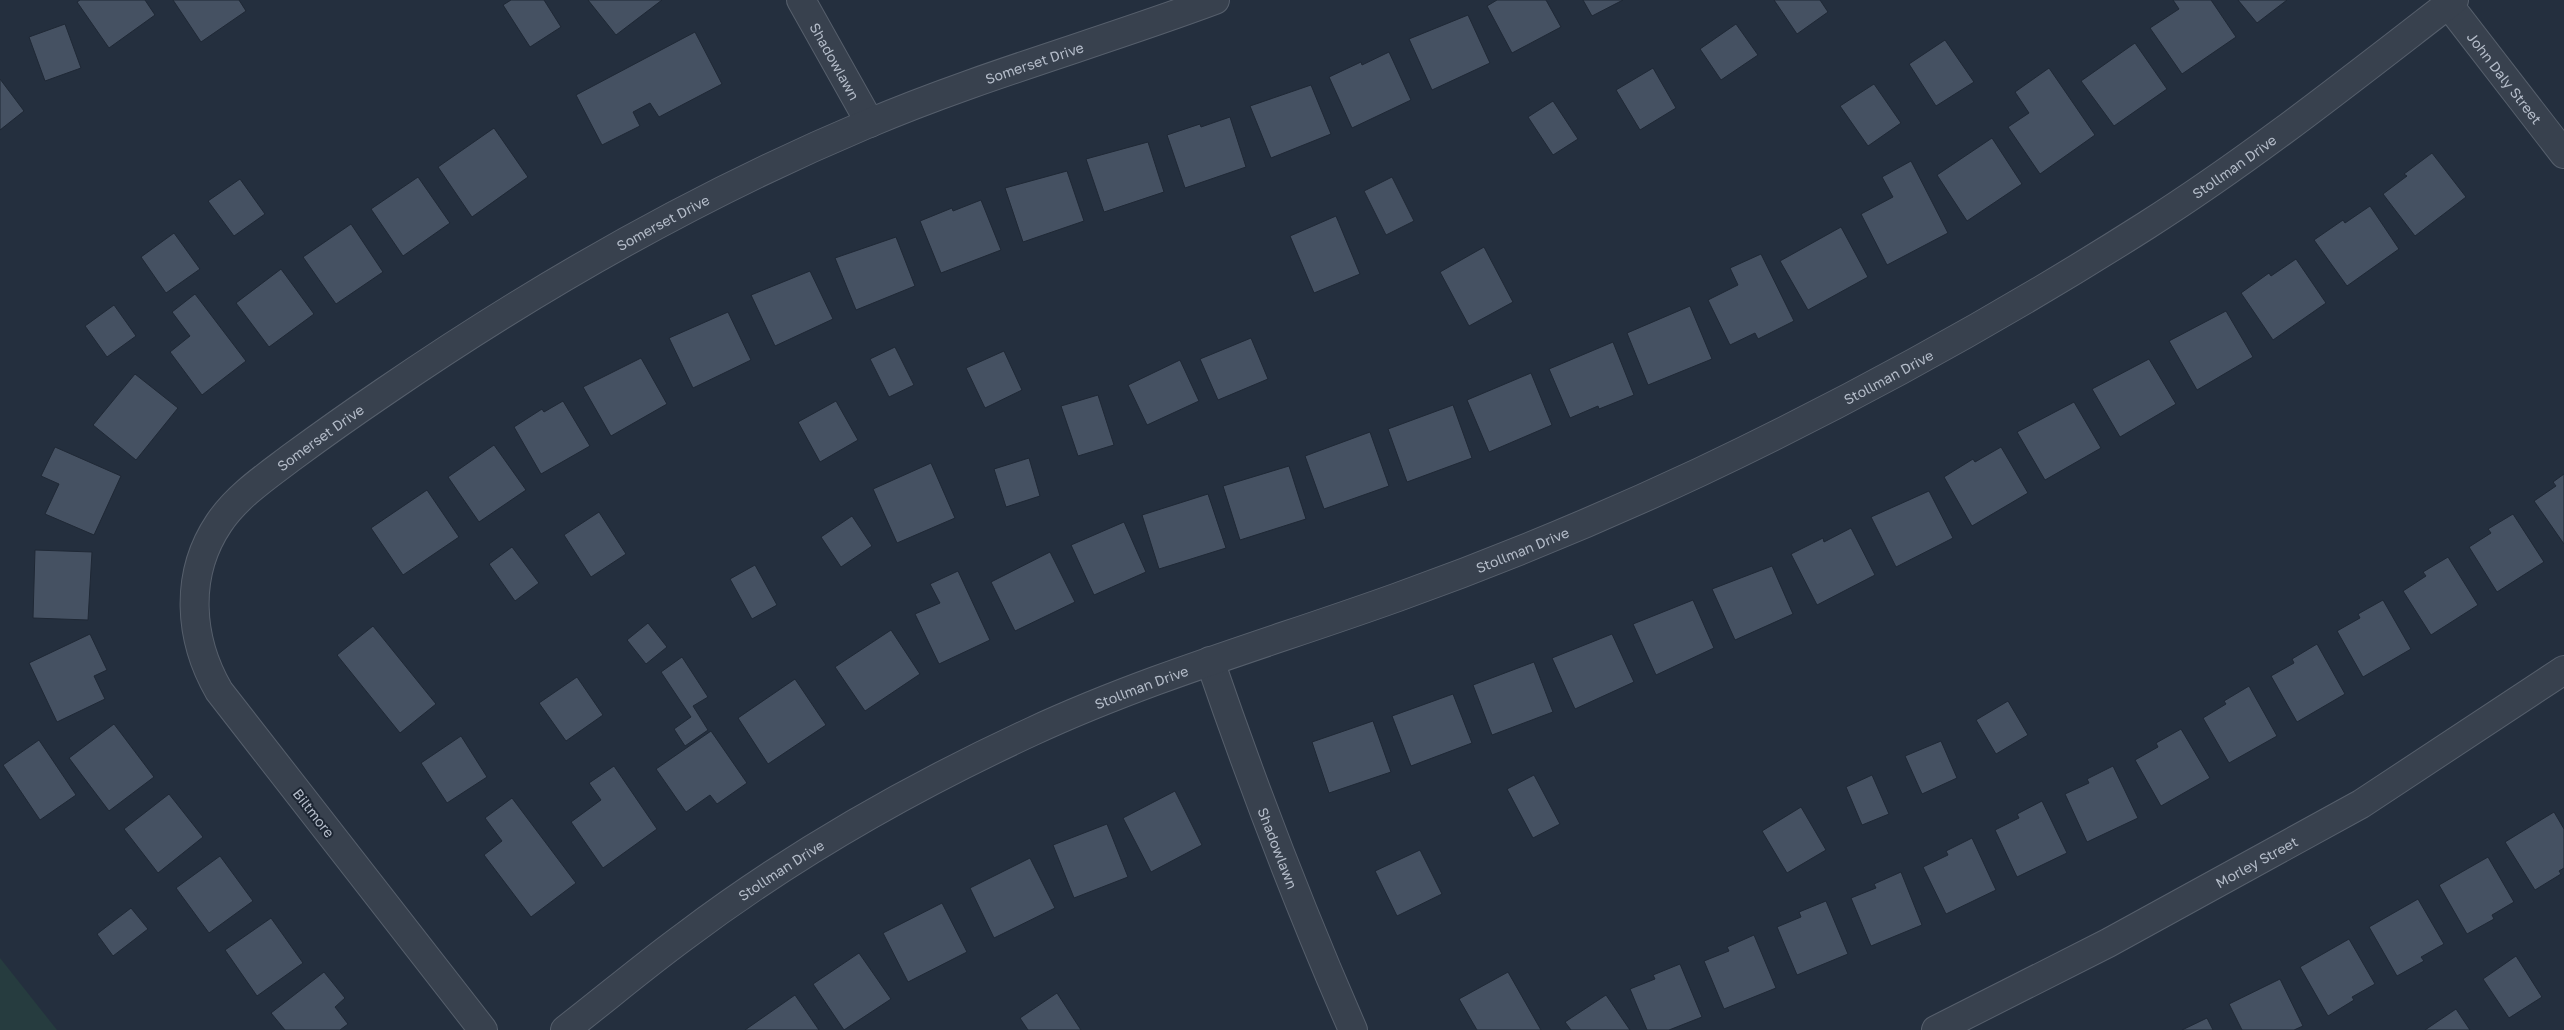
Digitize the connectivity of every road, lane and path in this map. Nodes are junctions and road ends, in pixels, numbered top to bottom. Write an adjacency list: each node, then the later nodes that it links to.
1 (801, 0): 4 (street, Shadowlawn)
2 (1215, 0): 4 (street, Somerset Drive)
3 (2449, 2): 5 (street, John Daly Street); 7 (street, Stollman Drive)
4 (870, 123): 6 (street, Somerset Drive)
5 (2564, 154)
6 (196, 576): 9 (street, Biltmore)
7 (1210, 661): 10 (street, Stollman Drive); 11 (street, Shadowlawn)
8 (2564, 670): 12 (street, Morley Street)
9 (483, 1030)
10 (565, 1030)
11 (1354, 1030)
12 (1936, 1030)

